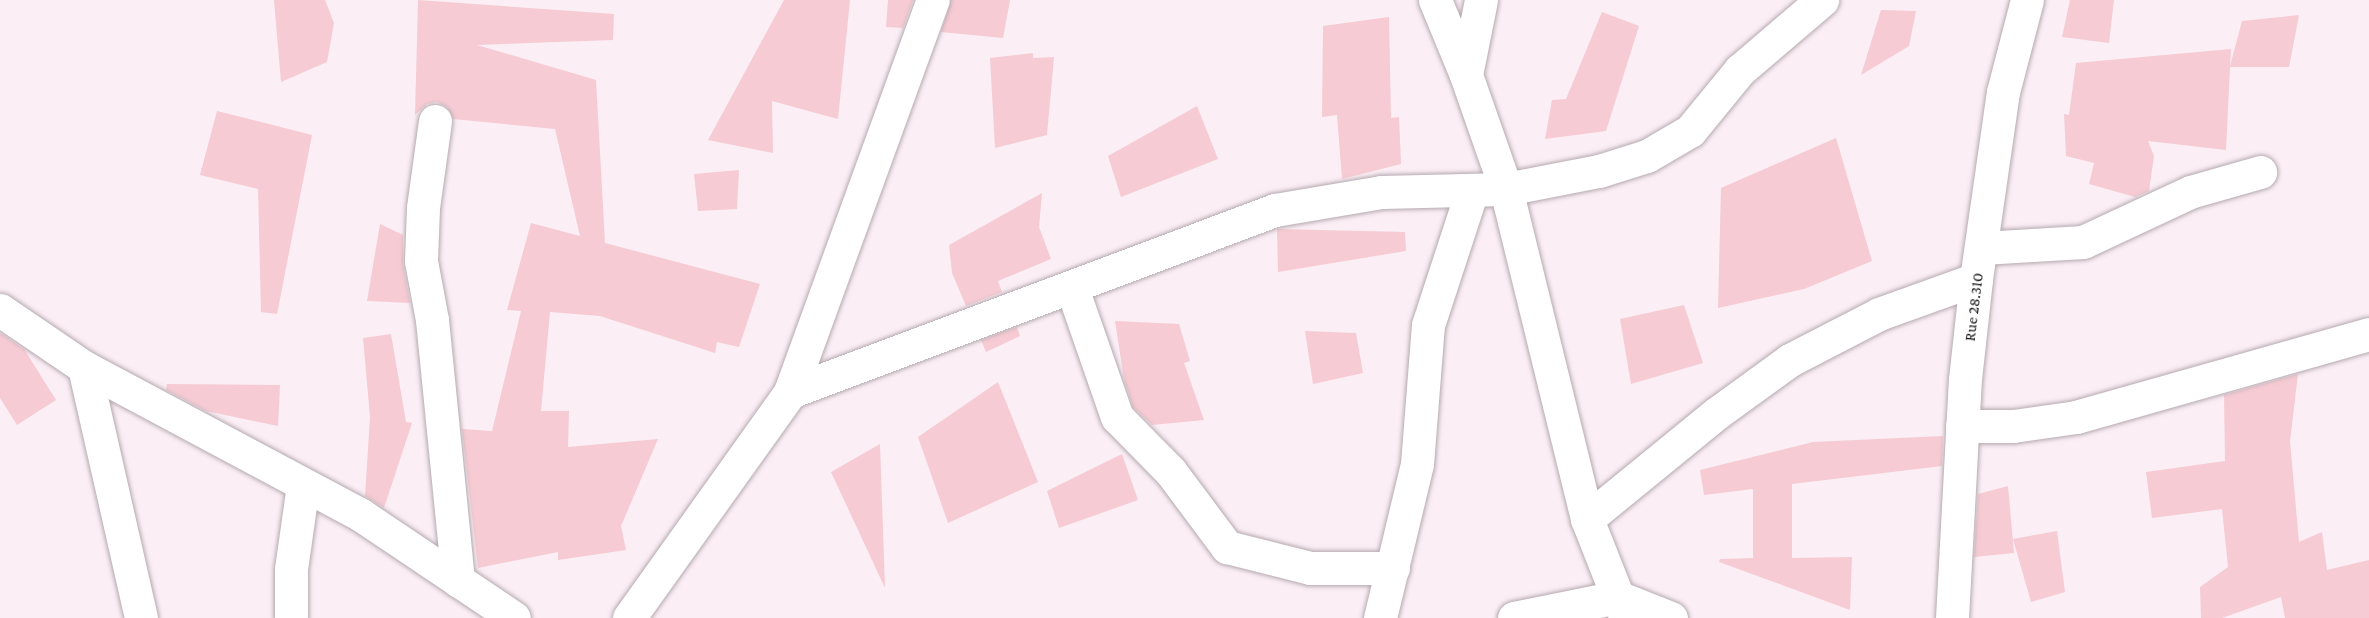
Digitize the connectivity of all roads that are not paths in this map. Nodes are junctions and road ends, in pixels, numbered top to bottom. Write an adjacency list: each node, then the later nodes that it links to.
1 (933, 0): 16 (street)
2 (1436, 0): 6 (street)
3 (1481, 0): 6 (street)
4 (1822, 0): 9 (street)
5 (2027, 0): 11 (street, Rue 28.310)
6 (1466, 75): 9 (street)
7 (435, 121): 21 (street)
8 (2260, 172): 11 (street)
9 (1506, 189): 10 (street); 19 (street)
10 (1473, 190): 12 (street); 20 (street)
11 (1979, 263): 17 (street, Rue 28.310); 19 (street)
12 (1072, 288): 16 (street); 20 (street)
13 (0, 310): 15 (street)
14 (2369, 333): 17 (street)
15 (84, 367): 18 (street); 23 (street)
16 (790, 392): 26 (street)
17 (1962, 426): 30 (street, Rue 28.310)
18 (303, 485): 21 (street); 24 (street)
19 (1587, 519): 22 (street)
20 (1393, 568): 27 (street)
21 (458, 581): 25 (street)
22 (1622, 608): 28 (street); 29 (street)
23 (141, 618)
24 (291, 618)
25 (514, 618)
26 (629, 618)
27 (1380, 618)
28 (1514, 618)
29 (1671, 618)
30 (1952, 618)

